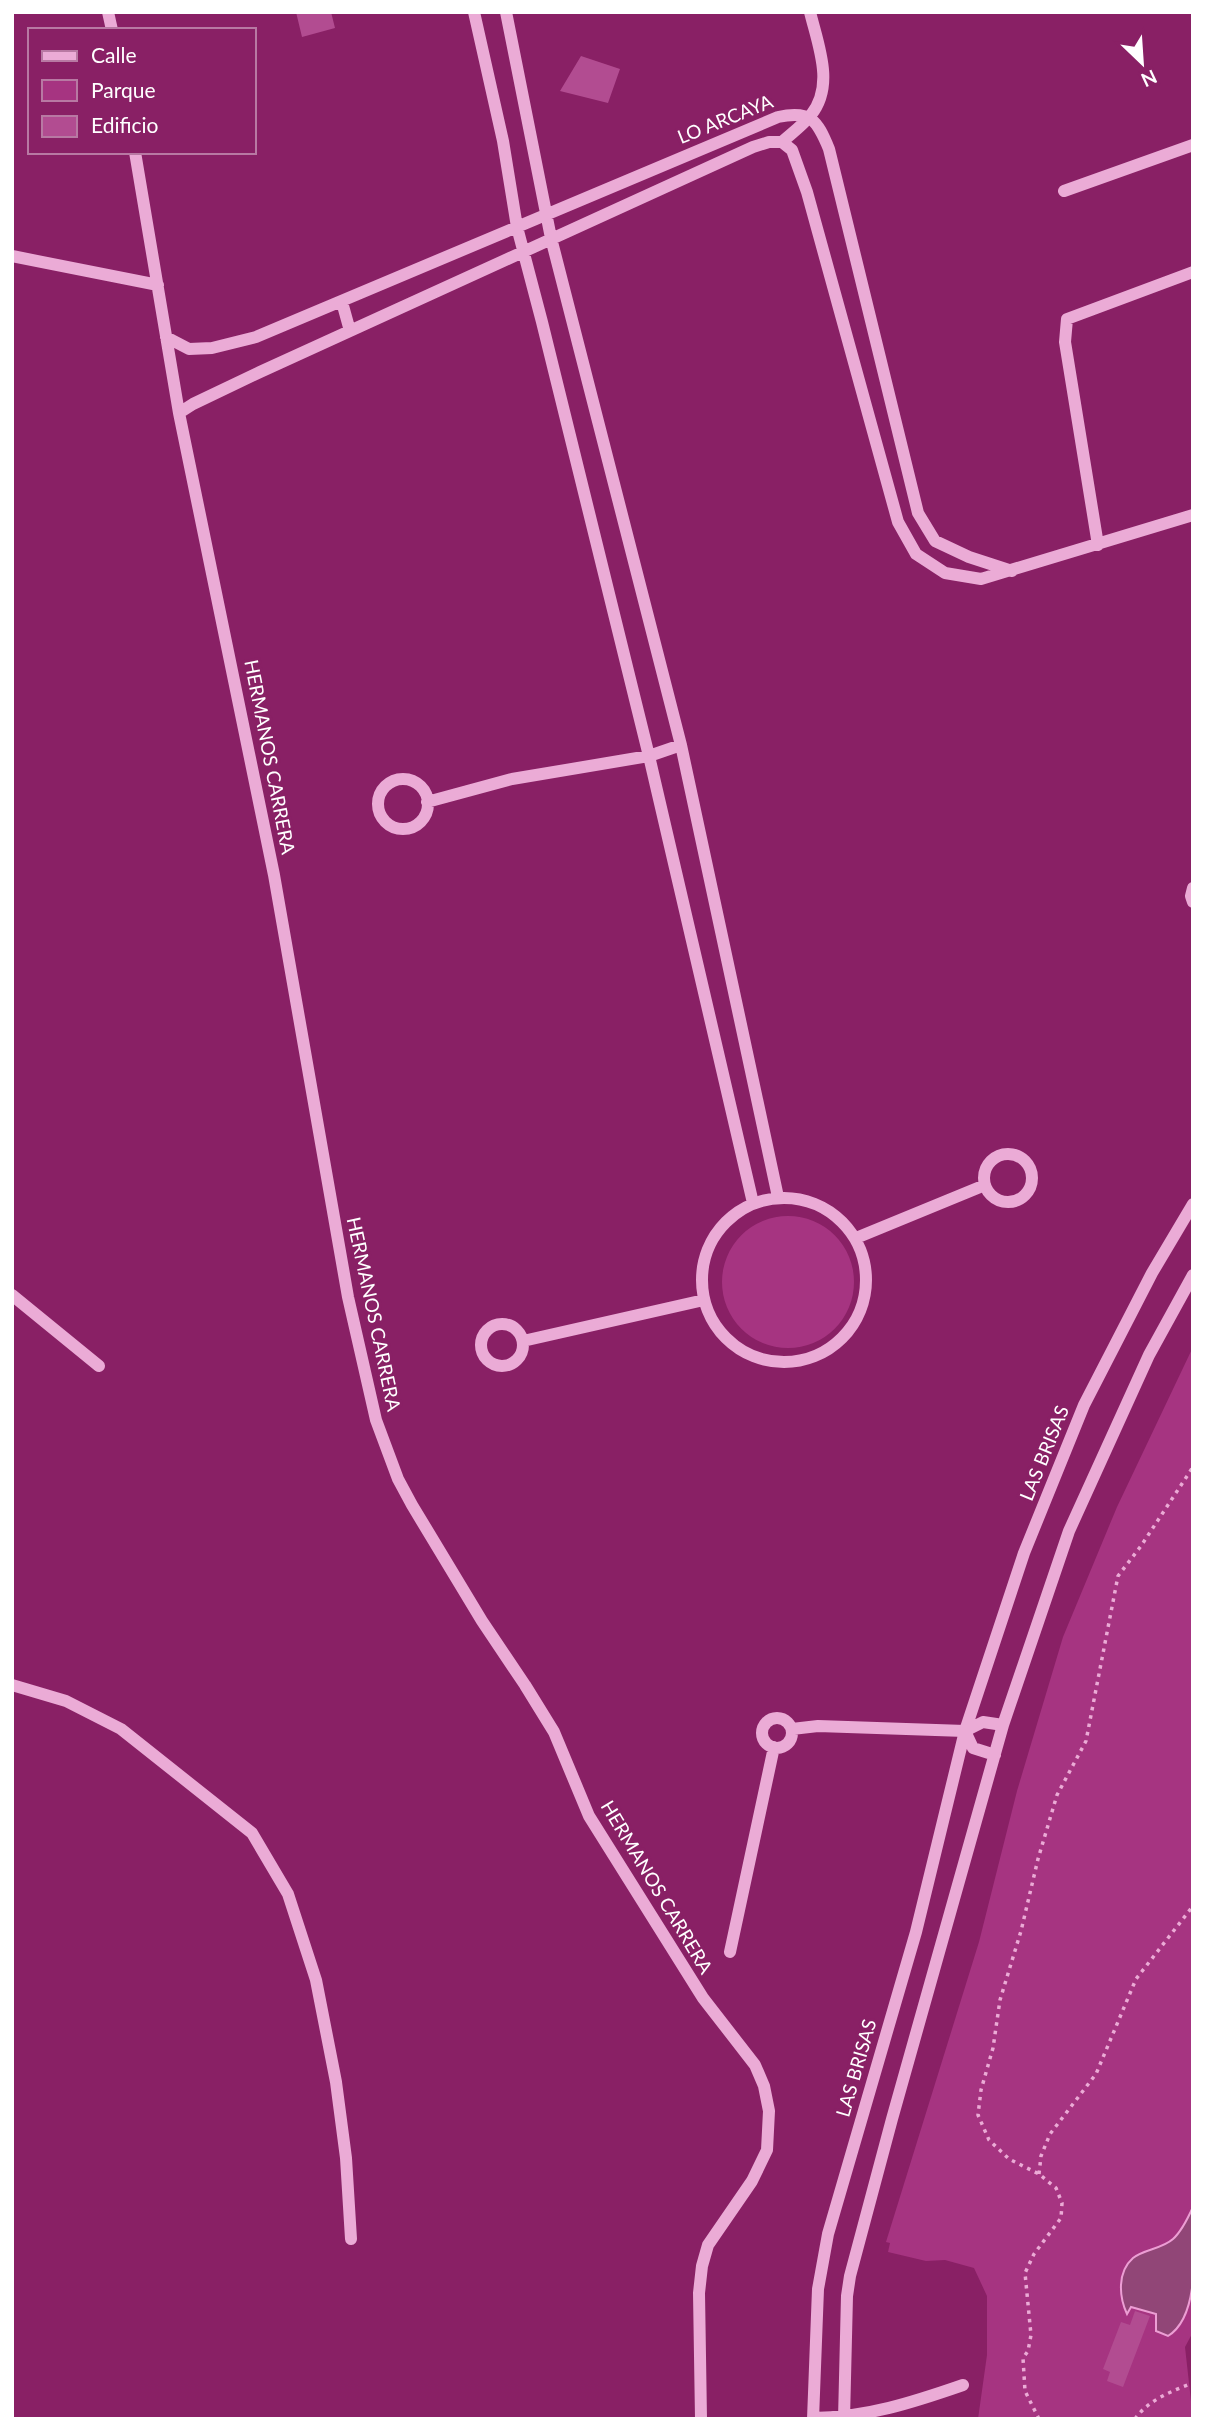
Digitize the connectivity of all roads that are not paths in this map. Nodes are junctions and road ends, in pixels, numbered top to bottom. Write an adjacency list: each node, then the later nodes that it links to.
1 (474, 12): 10 (street)
2 (506, 12): 9 (street)
3 (810, 12): 4 (street)
4 (810, 116): 5 (street); 9 (street, LO ARCAYA); 22 (street)
5 (782, 142): 11 (street, LO ARCAYA); 22 (street)
6 (1193, 145): 8 (street)
7 (135, 154): 15 (street, HERMANOS CARRERA)
8 (1064, 191)
9 (547, 214): 10 (street, LO ARCAYA); 11 (street)
10 (517, 227): 12 (street); 16 (street, LO ARCAYA)
11 (551, 238): 12 (street, LO ARCAYA); 23 (street)
12 (524, 251): 17 (street, LO ARCAYA); 24 (street)
13 (12, 256): 15 (street)
14 (1193, 272): 21 (street)
15 (158, 285): 18 (street, HERMANOS CARRERA)
16 (342, 302): 17 (street); 18 (street, LO ARCAYA)
17 (350, 331): 19 (street, LO ARCAYA)
18 (166, 337): 19 (street, HERMANOS CARRERA)
19 (179, 413): 49 (street, HERMANOS CARRERA)
20 (1193, 515): 21 (street)
21 (1098, 545): 22 (street)
22 (1012, 572)
23 (681, 745): 24 (street); 29 (street)
24 (649, 756): 25 (street); 30 (street)
25 (427, 802): 25 (street)
26 (1193, 888): 27 (street)
27 (1193, 902)
28 (985, 1185): 32 (street)
29 (778, 1197): 30 (street); 32 (street)
30 (753, 1203): 35 (street)
31 (1193, 1204): 41 (street, LAS BRISAS)
32 (856, 1238): 35 (street)
33 (1193, 1275): 39 (street)
34 (12, 1294): 37 (street)
35 (704, 1300): 36 (street)
36 (523, 1341)
37 (100, 1366)
38 (12, 1685): 45 (street)
39 (1003, 1725): 41 (street); 43 (street)
40 (792, 1730): 41 (street); 42 (street); 42 (street)
41 (965, 1731): 43 (street); 47 (street, LAS BRISAS)
42 (774, 1748): 44 (street)
43 (995, 1755): 48 (street)
44 (730, 1952)
45 (352, 2239)
46 (964, 2385): 48 (street)
47 (813, 2418): 48 (street)
48 (844, 2418)
49 (701, 2419)

